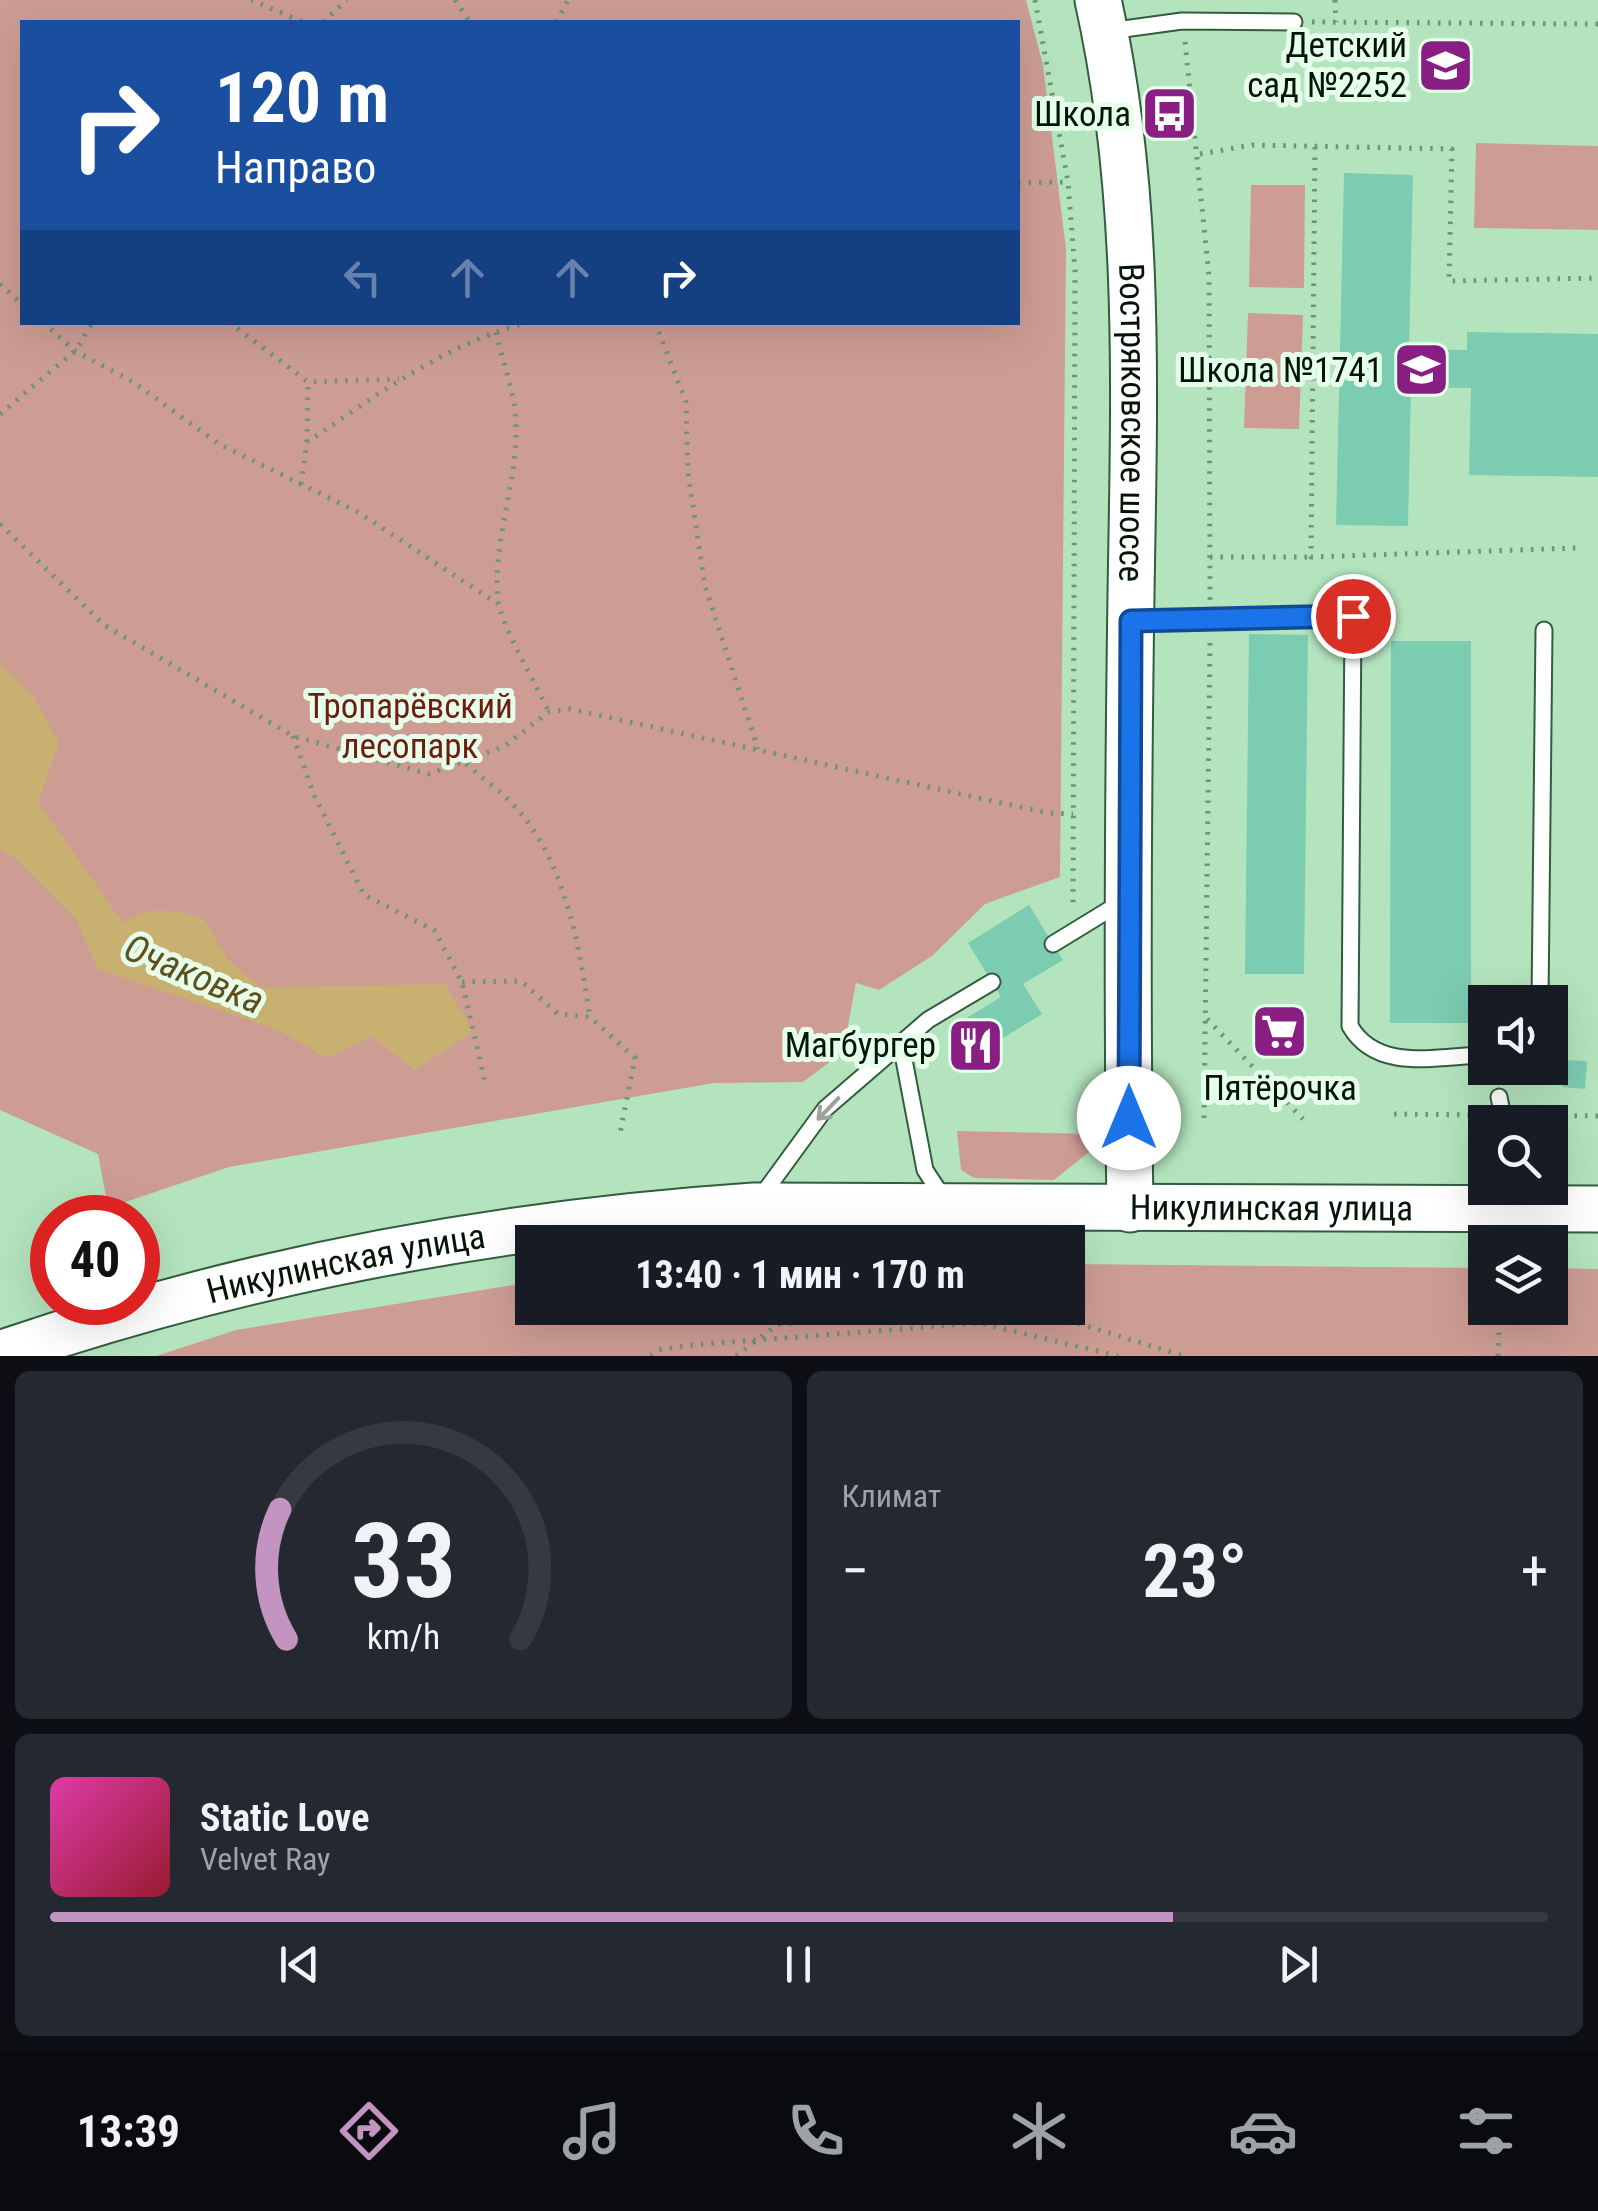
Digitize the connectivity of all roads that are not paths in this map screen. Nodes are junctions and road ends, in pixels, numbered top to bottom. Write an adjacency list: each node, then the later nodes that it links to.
1 (1102, 16): 2 (lane); 3 (main road, Востряковское шоссе)
2 (1294, 22)
3 (1131, 621): 5 (main road, Востряковское шоссе); 10 (lane)
4 (1544, 630): 8 (lane)
5 (1128, 899): 6 (lane); 17 (main road, Востряковское шоссе)
6 (1053, 944)
7 (992, 982): 9 (lane)
8 (1540, 985)
9 (901, 1044): 15 (lane, one-way to 15); 16 (lane)
10 (1468, 1055)
11 (1499, 1097): 12 (lane)
12 (1501, 1105)
13 (1468, 1199): 17 (main road, Никулинская улица)
14 (1568, 1205): 18 (main road, Никулинская улица)
15 (754, 1206): 16 (main road, Никулинская улица); 19 (main road, Никулинская улица)
16 (949, 1207): 17 (main road, Никулинская улица)
17 (1130, 1208)
18 (1598, 1210)
19 (0, 1354)

